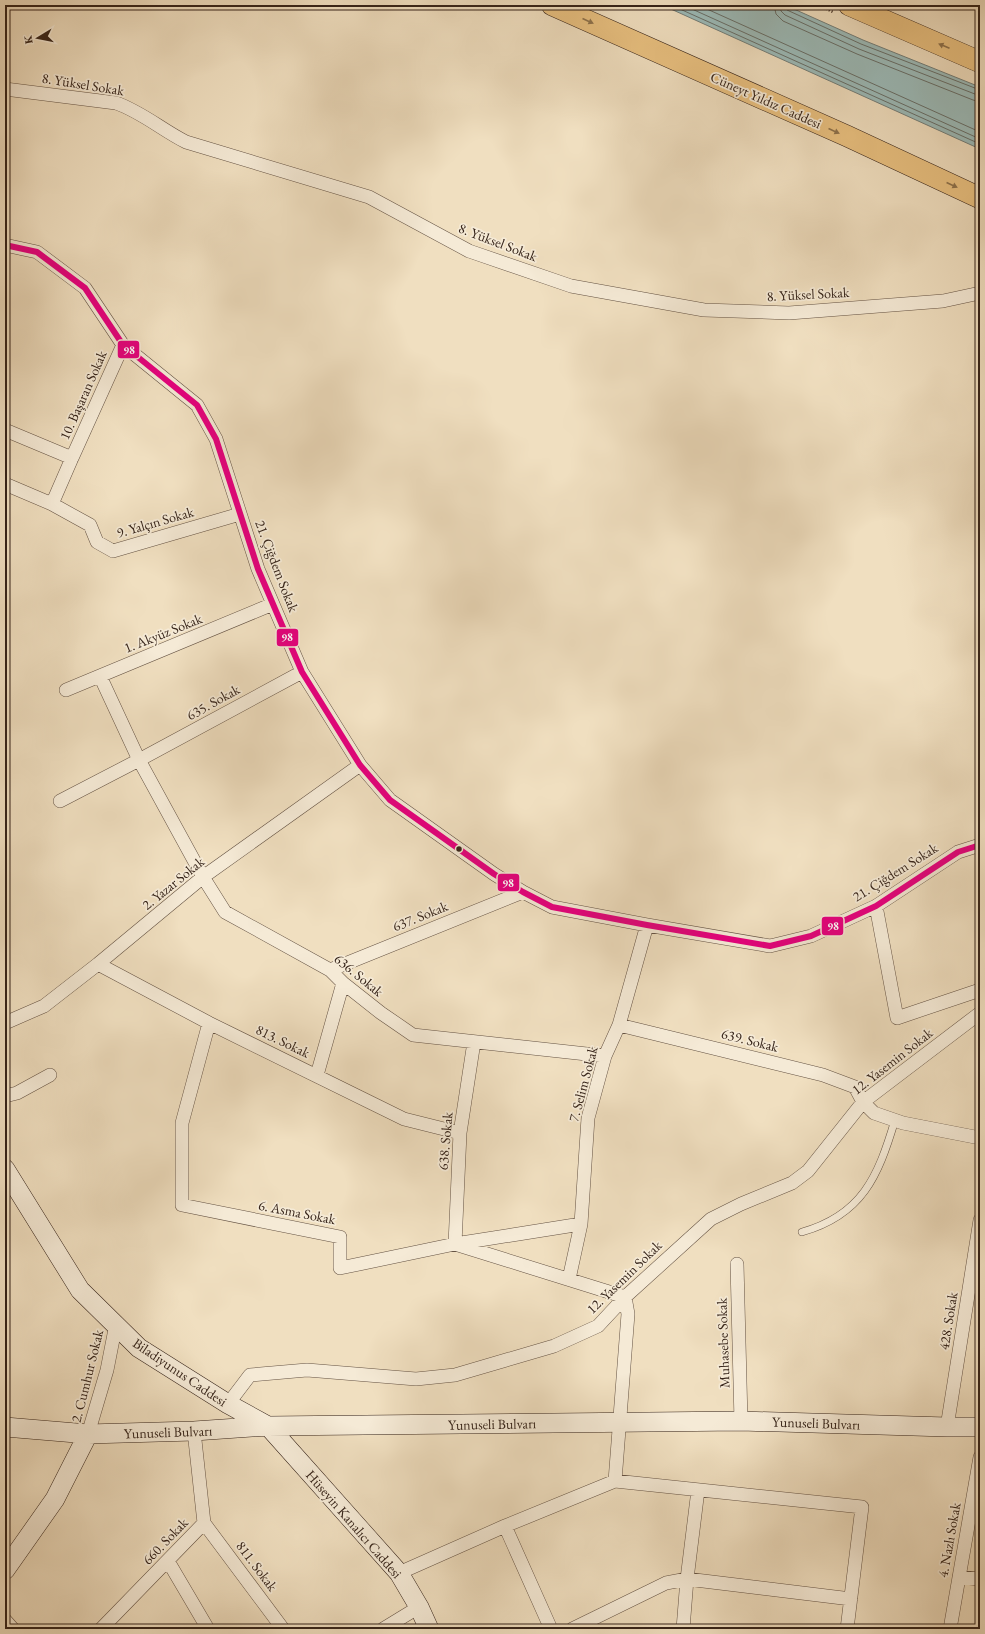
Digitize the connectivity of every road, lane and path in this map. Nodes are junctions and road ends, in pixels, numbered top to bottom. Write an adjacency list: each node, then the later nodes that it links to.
1 (552, 5): 5 (main road, Cüneyt Yıldız Caddesi, one-way to 5)
2 (849, 5): 3 (main road, one-way to 2)
3 (980, 62)
4 (5, 89): 7 (street, 8. Yüksel Sokak)
5 (980, 198)
6 (5, 246): 8 (street, 21. Çiğdem Sokak)
7 (980, 293)
8 (123, 345): 10 (street, 10. Başaran Sokak); 13 (street, 21. Çiğdem Sokak)
9 (5, 430): 10 (street, 10. Başaran Sokak)
10 (72, 458): 12 (street, 10. Başaran Sokak)
11 (5, 484): 12 (street, 9. Yalçın Sokak)
12 (52, 504): 13 (street, 9. Yalçın Sokak)
13 (240, 514): 14 (street, 21. Çiğdem Sokak)
14 (273, 604): 15 (street, 21. Çiğdem Sokak); 16 (street, 1. Akyüz Sokak)
15 (302, 672): 18 (street, 635. Sokak); 19 (street, 21. Çiğdem Sokak)
16 (100, 676): 17 (street, 1. Akyüz Sokak); 18 (street)
17 (66, 690)
18 (139, 760): 20 (street, 635. Sokak); 22 (street, 636. Sokak)
19 (360, 765): 22 (street, 2. Yazar Sokak); 23 (street, 21. Çiğdem Sokak)
20 (60, 801)
21 (980, 845): 24 (street, 21. Çiğdem Sokak)
22 (203, 877): 26 (street, 2. Yazar Sokak); 27 (street, 636. Sokak)
23 (522, 892): 25 (street, 21. Çiğdem Sokak); 27 (street, 637. Sokak)
24 (876, 906): 25 (street, 21. Çiğdem Sokak); 29 (street)
25 (647, 925): 33 (street, 7. Selim Sokak)
26 (98, 964): 31 (street, 2. Yazar Sokak); 32 (street, 813. Sokak)
27 (330, 970): 28 (street, 636. Sokak)
28 (343, 983): 34 (street, 636. Sokak); 37 (street)
29 (980, 990)
30 (980, 1013): 39 (street, 12. Yasemin Sokak)
31 (5, 1023)
32 (209, 1023): 37 (street, 813. Sokak); 47 (street, 6. Asma Sokak)
33 (619, 1025): 35 (street, 7. Selim Sokak); 39 (street, 639. Sokak)
34 (474, 1042): 35 (street, 636. Sokak); 41 (street, 638. Sokak)
35 (605, 1056): 44 (street, 7. Selim Sokak)
36 (50, 1075): 38 (street)
37 (317, 1076): 41 (street, 813. Sokak)
38 (5, 1096)
39 (863, 1102): 40 (street, 639. Sokak); 50 (street, 12. Yasemin Sokak)
40 (894, 1120): 42 (street, 639. Sokak); 46 (lane)
41 (460, 1133): 47 (street, 638. Sokak)
42 (980, 1138)
43 (5, 1169): 51 (main road, Biladiyunus Caddesi)
44 (581, 1224): 47 (street, 6. Asma Sokak); 49 (street, 7. Selim Sokak)
45 (980, 1226): 57 (street, 428. Sokak)
46 (802, 1232)
47 (455, 1244): 49 (street)
48 (737, 1264): 53 (street, Muhasebe Sokak)
49 (569, 1279): 50 (street)
50 (625, 1297): 52 (street, 12. Yasemin Sokak); 54 (street)
51 (116, 1324): 52 (main road, Biladiyunus Caddesi); 60 (street, 2. Cumhur Sokak)
52 (228, 1404): 55 (main road, Biladiyunus Caddesi)
53 (741, 1421): 54 (main road, Yunuseli Bulvarı); 57 (main road, Yunuseli Bulvarı)
54 (620, 1423): 55 (main road, Yunuseli Bulvarı); 62 (street)
55 (268, 1426): 59 (main road, Yunuseli Bulvarı); 68 (main road, Hüseyin Kanalıcı Caddesi)
56 (5, 1427): 60 (main road, Yunuseli Bulvarı)
57 (947, 1427): 58 (main road, Yunuseli Bulvarı)
58 (980, 1427)
59 (194, 1431): 60 (main road, Yunuseli Bulvarı); 64 (street, 660. Sokak)
60 (88, 1434): 67 (main road)
61 (980, 1457): 69 (street, 4. Nazlı Sokak)
62 (615, 1481): 63 (street); 65 (street)
63 (698, 1490): 70 (street); 72 (street)
64 (204, 1523): 66 (street, 660. Sokak); 78 (street, 811. Sokak)
65 (505, 1526): 68 (street); 81 (street)
66 (168, 1561): 76 (street, 660. Sokak); 77 (street)
67 (5, 1570)
68 (399, 1573): 73 (main road, Hüseyin Kanalıcı Caddesi)
69 (959, 1577): 71 (street); 85 (street, 4. Nazlı Sokak)
70 (687, 1579): 72 (street); 82 (street); 83 (street)
71 (980, 1579)
72 (851, 1599): 84 (street)
73 (419, 1607): 79 (street); 80 (main road, Hüseyin Kanalıcı Caddesi)
74 (5, 1620): 75 (street)
75 (13, 1629)
76 (101, 1629)
77 (208, 1629)
78 (283, 1629)
79 (383, 1629)
80 (429, 1629)
81 (551, 1629)
82 (572, 1629)
83 (683, 1629)
84 (848, 1629)
85 (950, 1629)

